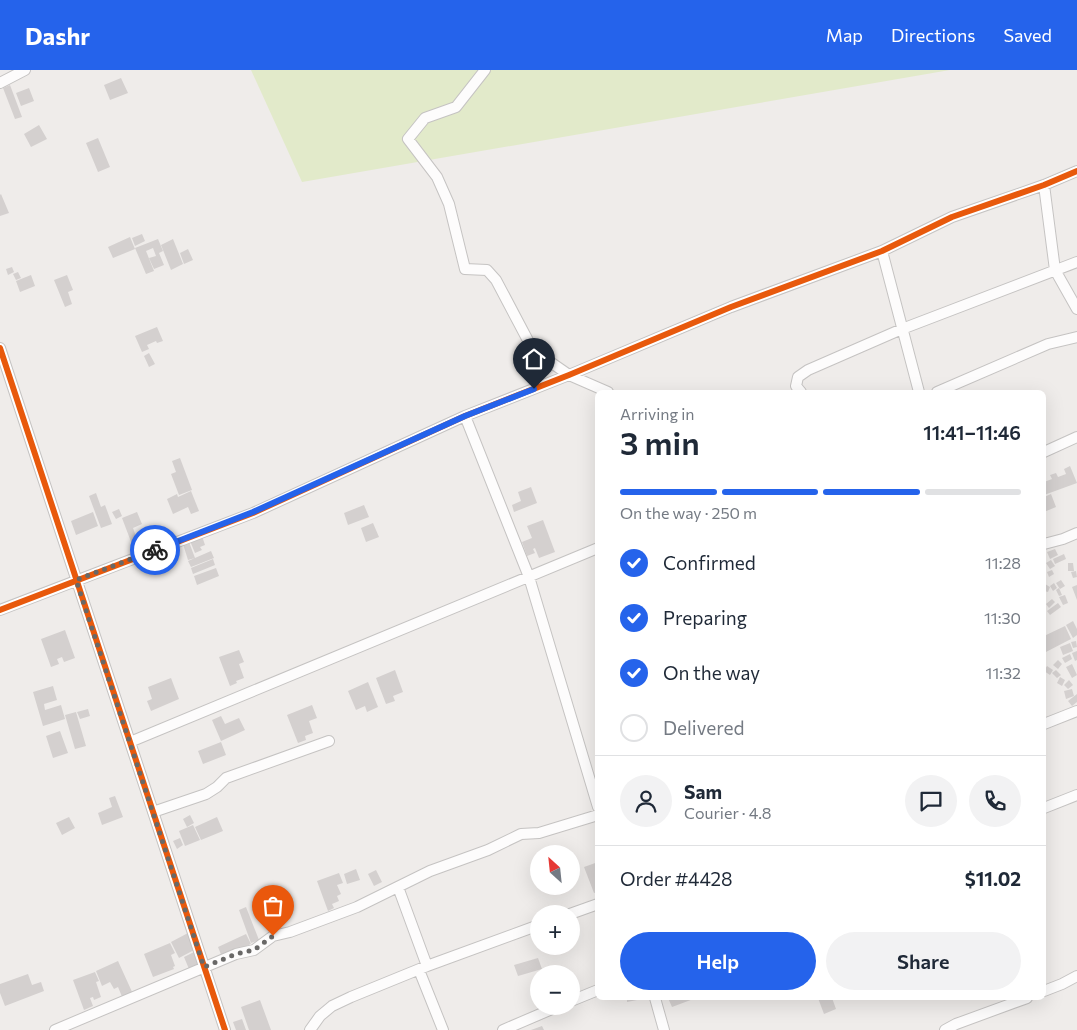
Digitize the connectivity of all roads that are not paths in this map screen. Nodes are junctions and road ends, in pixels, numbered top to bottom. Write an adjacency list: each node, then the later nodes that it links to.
1 (25, 70): 3 (street)
2 (485, 70): 13 (street)
3 (0, 83)
4 (1077, 170): 5 (street)
5 (1044, 185): 6 (street); 8 (street)
6 (882, 251): 10 (street); 13 (street)
7 (1077, 262): 8 (street)
8 (1055, 270): 9 (street); 10 (street)
9 (1077, 309)
10 (902, 329): 15 (street); 16 (street)
11 (1077, 337): 17 (street)
12 (0, 348): 25 (street)
13 (569, 375): 14 (street); 18 (street)
14 (603, 390)
15 (799, 390)
16 (918, 390)
17 (941, 390)
18 (465, 416): 24 (street); 25 (street)
19 (1077, 437): 20 (street)
20 (1046, 451)
21 (1077, 533): 22 (street)
22 (1046, 543)
23 (595, 549): 24 (street)
24 (529, 576): 30 (street); 32 (street)
25 (76, 580): 26 (street); 30 (street)
26 (0, 610)
27 (1077, 711): 28 (street)
28 (1046, 723)
29 (329, 741): 34 (street)
30 (130, 742): 34 (street)
31 (1077, 795): 33 (street)
32 (595, 797)
33 (1046, 807)
34 (153, 812): 40 (street)
35 (595, 816): 36 (street)
36 (398, 887): 40 (street); 41 (street)
37 (595, 905): 38 (street)
38 (580, 910)
39 (530, 928): 41 (street)
40 (204, 967): 49 (street); 50 (street)
41 (423, 968): 51 (street); 52 (street)
42 (1077, 976): 43 (street)
43 (1046, 990)
44 (595, 991): 45 (street)
45 (580, 997)
46 (656, 1000): 54 (street)
47 (1021, 1000): 55 (street)
48 (538, 1015): 53 (street)
49 (55, 1030)
50 (225, 1030)
51 (310, 1030)
52 (443, 1030)
53 (503, 1030)
54 (664, 1030)
55 (945, 1030)

